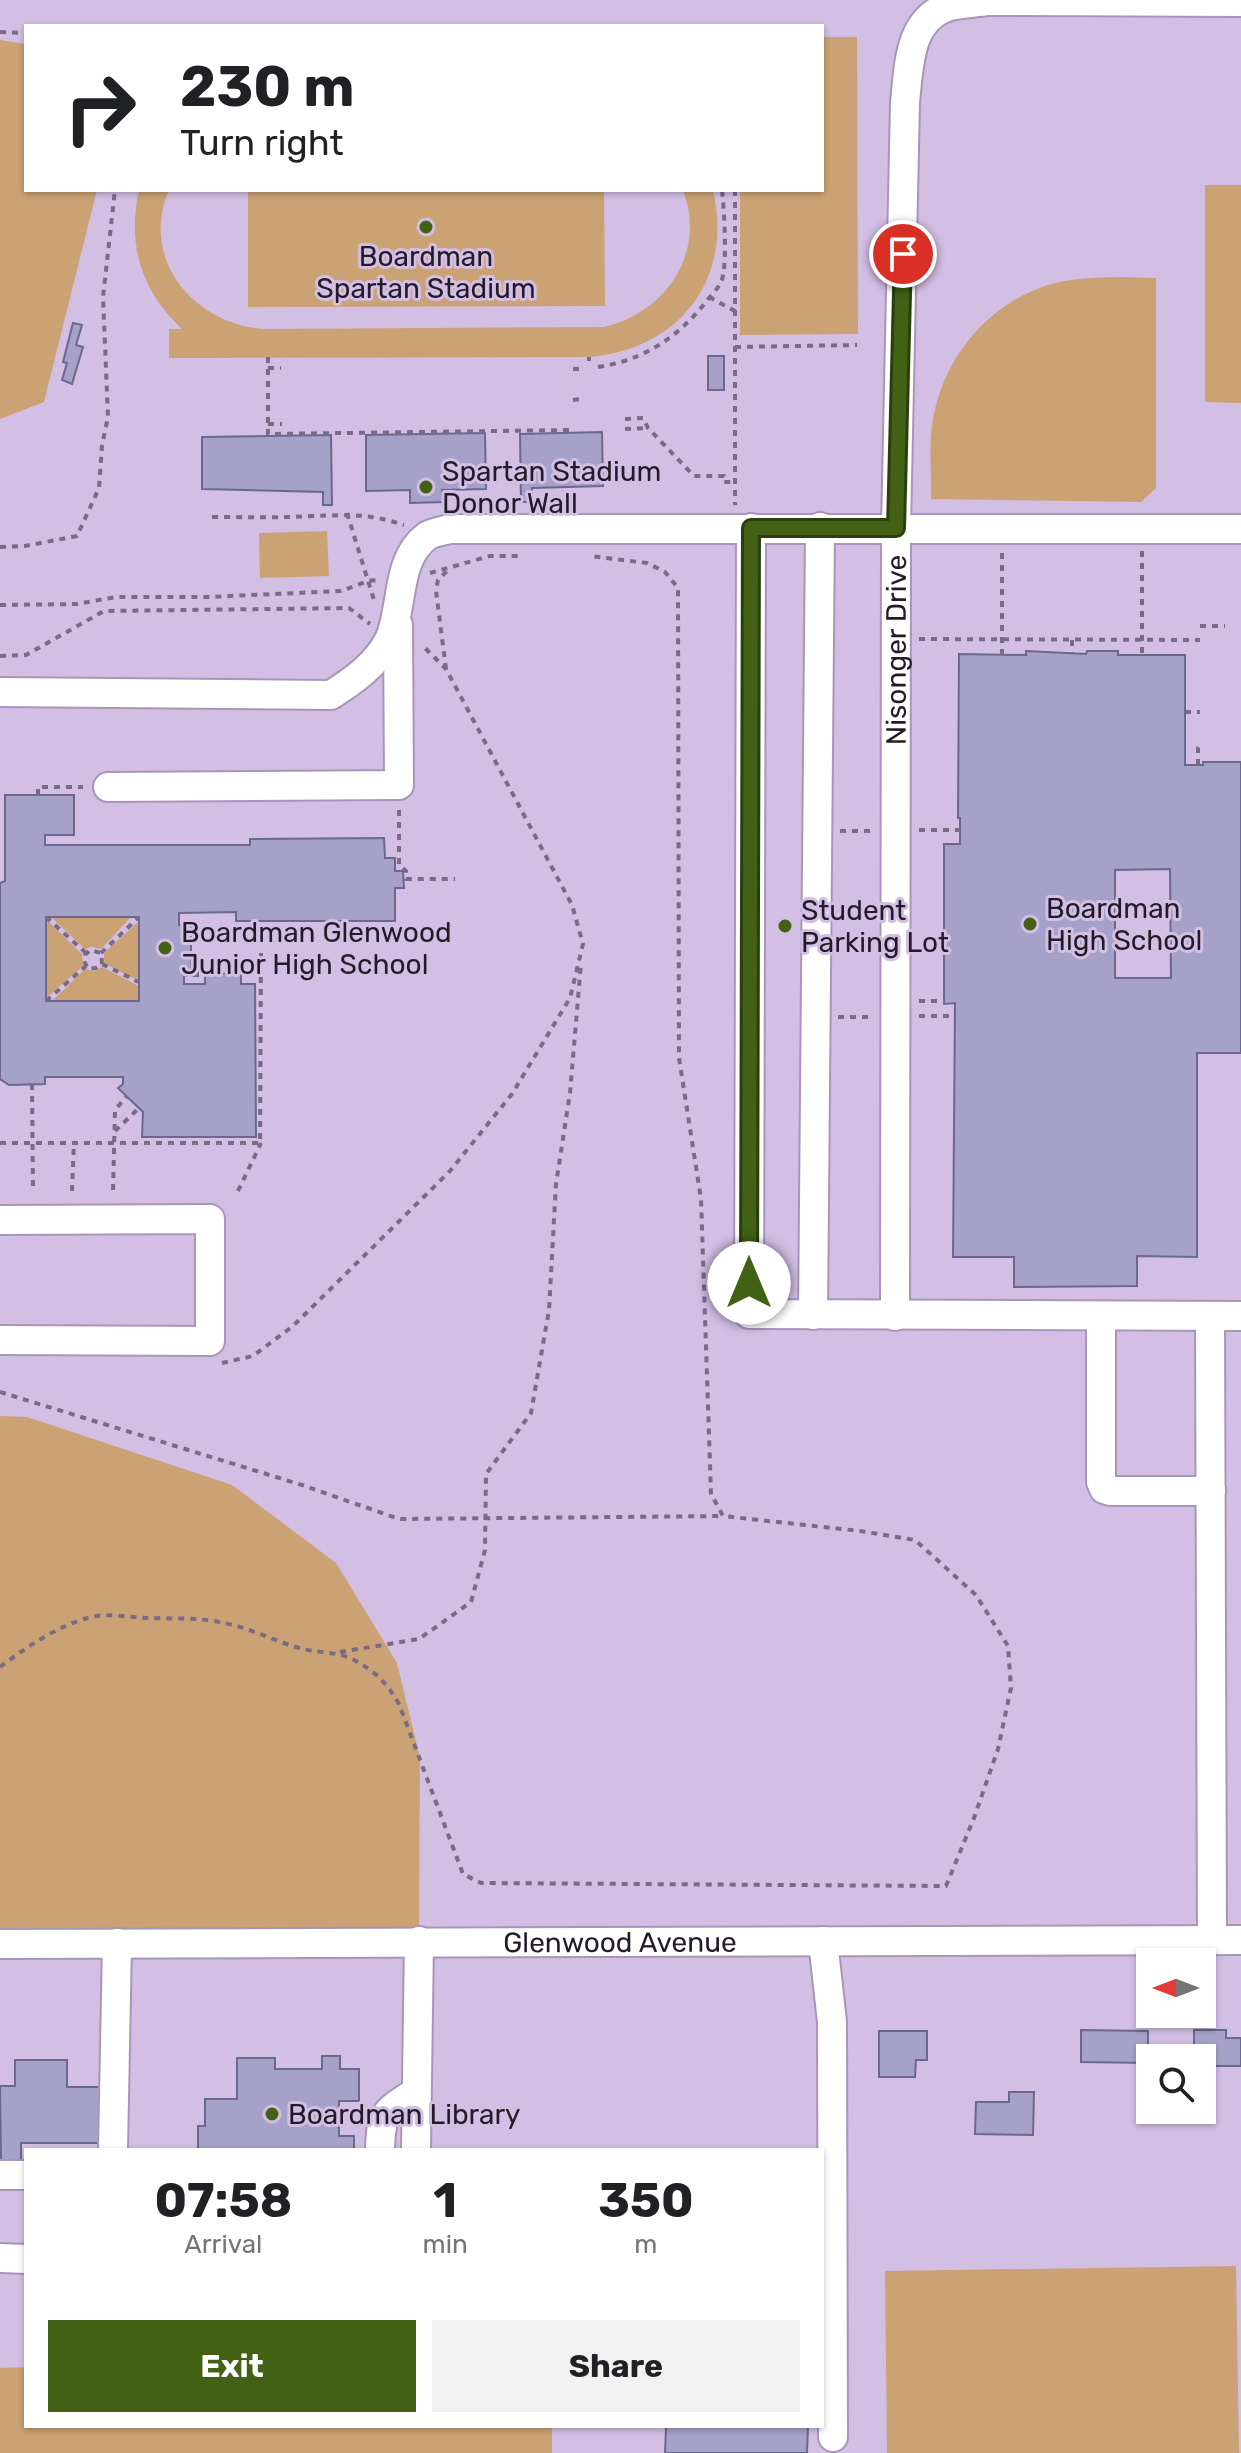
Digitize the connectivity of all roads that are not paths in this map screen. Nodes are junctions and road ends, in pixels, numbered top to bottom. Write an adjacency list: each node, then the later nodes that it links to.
1 (1241, 2): 4 (street, Nisonger Drive)
2 (820, 527): 3 (street); 4 (street); 10 (street)
3 (743, 528): 6 (street); 10 (street)
4 (896, 528): 5 (street); 11 (street, Nisonger Drive)
5 (1241, 529)
6 (392, 628): 7 (street); 8 (street)
7 (0, 692)
8 (108, 787)
9 (0, 1220): 15 (street)
10 (813, 1315): 11 (street)
11 (895, 1316): 12 (street)
12 (1101, 1316): 14 (street); 16 (street)
13 (1241, 1316): 14 (street)
14 (1210, 1317): 16 (street)
15 (0, 1340)
16 (1211, 1491): 17 (street)
17 (1212, 1940): 18 (street, Glenwood Avenue); 20 (street, Glenwood Avenue)
18 (1241, 1940)
19 (419, 1941): 20 (street, Glenwood Avenue); 21 (street, Glenwood Avenue); 23 (street)
20 (823, 1941): 31 (street)
21 (117, 1943): 22 (street, Glenwood Avenue); 24 (street)
22 (0, 1944)
23 (416, 2092): 25 (street); 26 (street)
24 (113, 2148)
25 (380, 2148)
26 (416, 2148)
27 (0, 2175): 28 (street)
28 (24, 2175)
29 (0, 2258): 30 (street)
30 (24, 2259)
31 (833, 2437)

